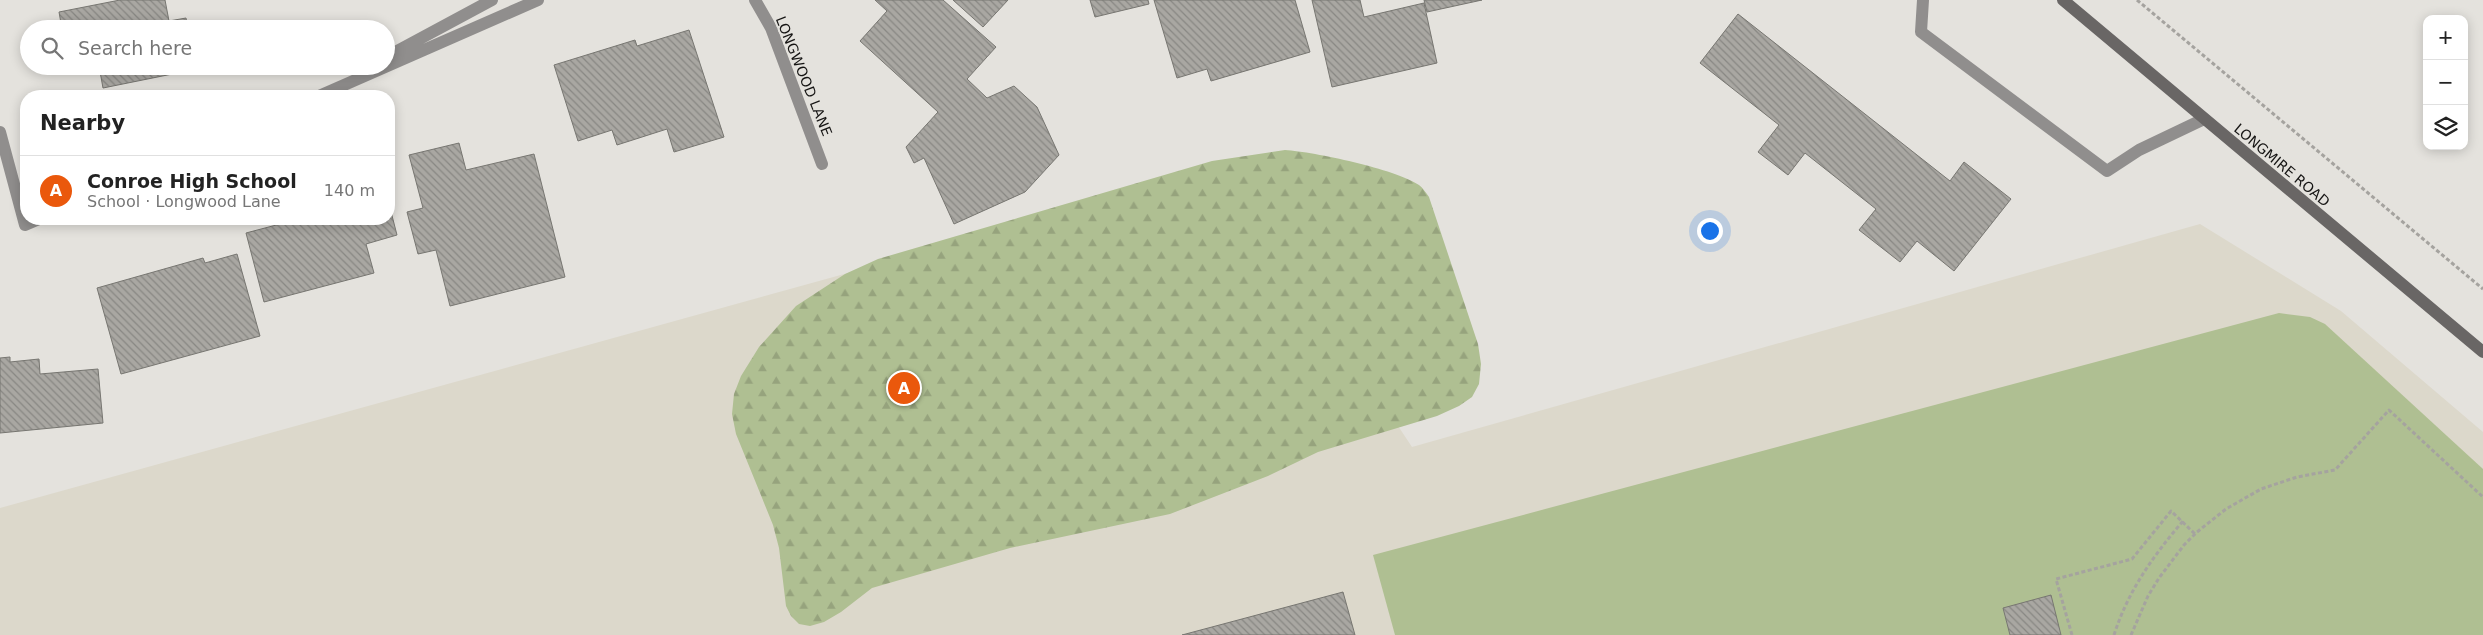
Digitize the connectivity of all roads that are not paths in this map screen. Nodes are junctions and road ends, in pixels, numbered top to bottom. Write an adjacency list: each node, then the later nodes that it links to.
1 (492, 0): 6 (street)
2 (538, 0): 7 (street)
3 (755, 0): 14 (street, LONGWOOD LANE)
4 (1922, 0): 12 (street)
5 (2063, 0): 12 (main road, LONGMIRE ROAD)
6 (395, 52)
7 (395, 63)
8 (353, 75): 10 (street)
9 (367, 75): 11 (street)
10 (325, 90)
11 (333, 90)
12 (2204, 119): 16 (main road, LONGMIRE ROAD)
13 (0, 132): 15 (street)
14 (822, 164)
15 (20, 206)
16 (2483, 352)

